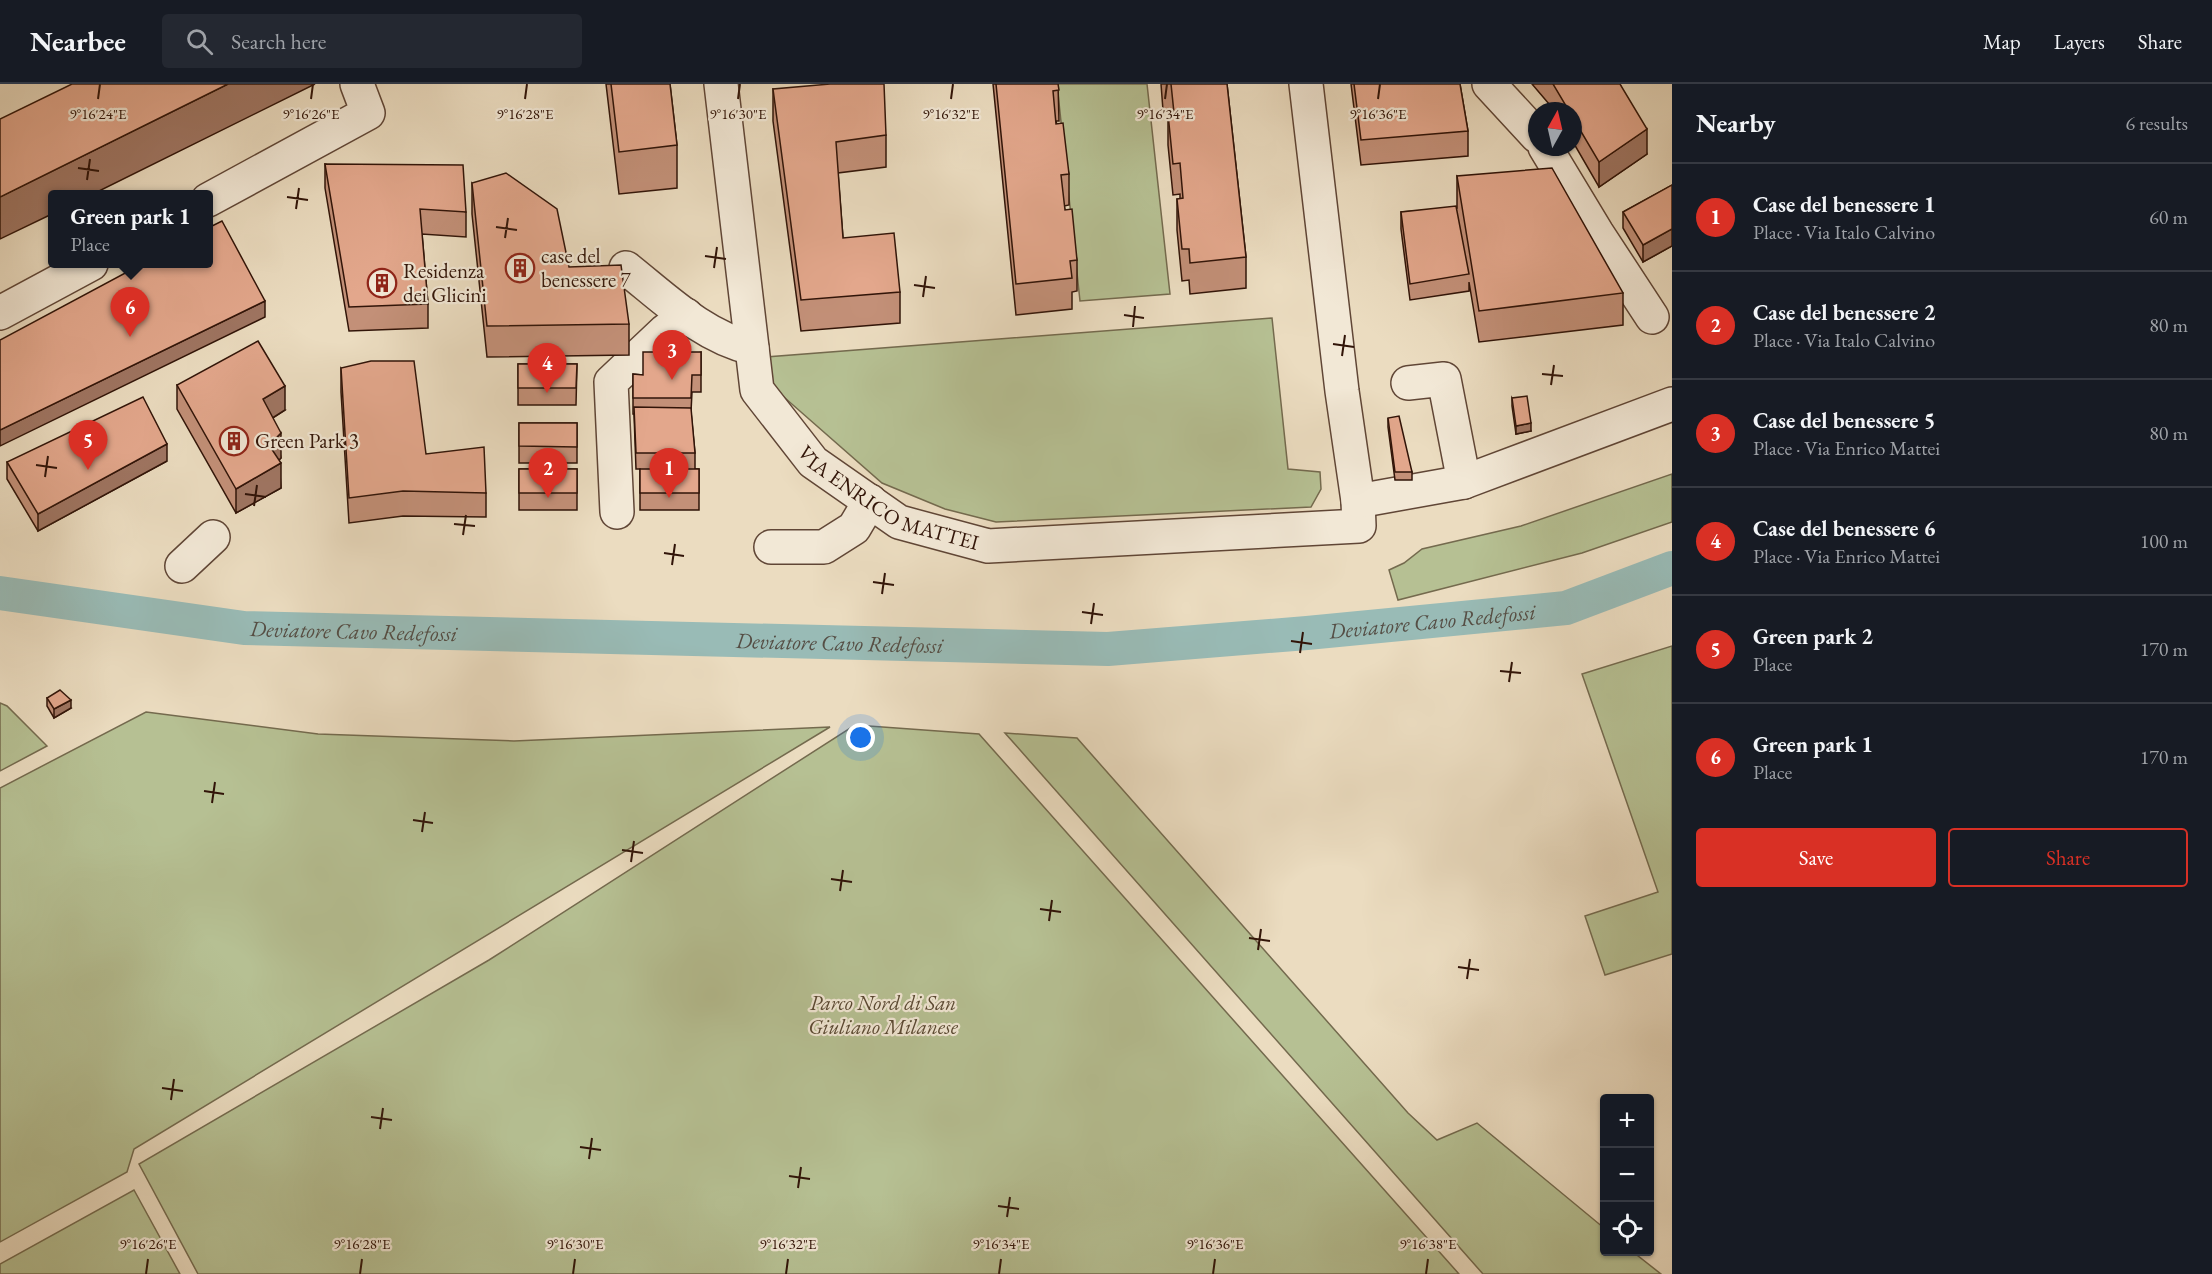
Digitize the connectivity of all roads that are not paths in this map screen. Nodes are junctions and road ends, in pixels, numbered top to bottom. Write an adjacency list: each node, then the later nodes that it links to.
1 (357, 84): 7 (street)
2 (721, 84): 13 (street, VIA ENRICO MATTEI)
3 (1306, 84): 19 (street)
4 (1489, 84): 5 (street)
5 (1528, 126)
6 (1550, 156): 12 (street)
7 (213, 197)
8 (84, 268): 10 (street)
9 (626, 268): 11 (street)
10 (0, 313)
11 (686, 315): 13 (street); 18 (street)
12 (1652, 317)
13 (752, 348): 17 (street, VIA ENRICO MATTEI)
14 (1408, 383): 16 (street)
15 (1672, 404): 16 (street, VIA ENRICO MATTEI)
16 (1464, 482): 19 (street, VIA ENRICO MATTEI)
17 (870, 501): 19 (street, VIA ENRICO MATTEI); 21 (street)
18 (616, 512)
19 (1359, 513)
20 (213, 537): 22 (street)
21 (771, 547)
22 (182, 566)

